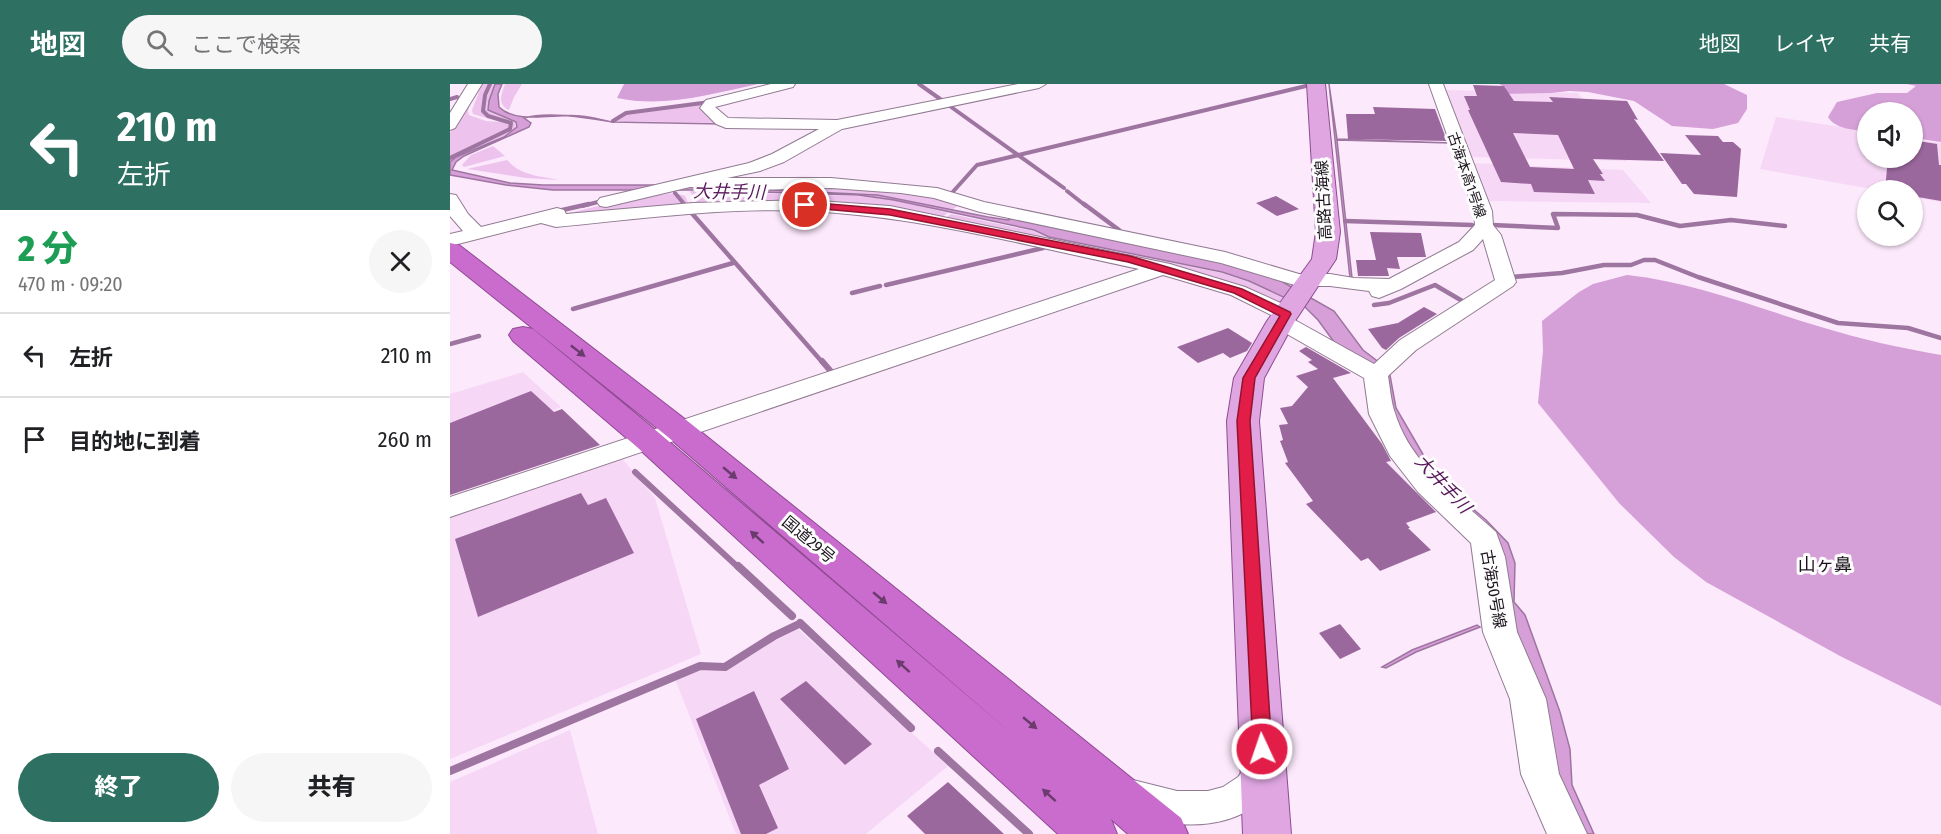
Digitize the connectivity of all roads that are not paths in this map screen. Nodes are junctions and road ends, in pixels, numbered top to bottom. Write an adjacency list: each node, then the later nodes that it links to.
1 (788, 84): 8 (street)
2 (1039, 84): 8 (street)
3 (1316, 84): 21 (main road, 高路古海線)
4 (1436, 84): 15 (street, 古海本高1号線)
5 (472, 89): 6 (street); 7 (street)
6 (450, 98)
7 (450, 125)
8 (837, 125): 9 (street)
9 (686, 183): 10 (street); 13 (street)
10 (643, 193): 12 (street); 14 (street)
11 (450, 199): 17 (street)
12 (693, 208): 13 (street); 14 (street)
13 (951, 212): 18 (street); 21 (street)
14 (542, 218): 17 (street)
15 (1484, 226): 20 (street, 古海本高1号線); 22 (street)
16 (450, 240): 17 (street)
17 (463, 242): 23 (highway, 国道29号, one-way to 23)
18 (1163, 268): 21 (street); 23 (street)
19 (450, 273): 23 (highway, 国道29号)
20 (1394, 285): 21 (street); 21 (street, 古海本高1号線)
21 (1294, 303): 22 (street); 25 (main road, 高路古海線)
22 (1377, 375): 30 (street, 古海50号線)
23 (663, 435): 24 (street); 26 (highway, 国道29号, one-way to 26); 27 (highway, 国道29号, one-way to 23)
24 (450, 507)
25 (1264, 773): 26 (street); 29 (main road, 高路古海線)
26 (1109, 789): 28 (highway, 国道29号)
27 (1093, 834)
28 (1164, 834)
29 (1267, 834)
30 (1567, 834)

